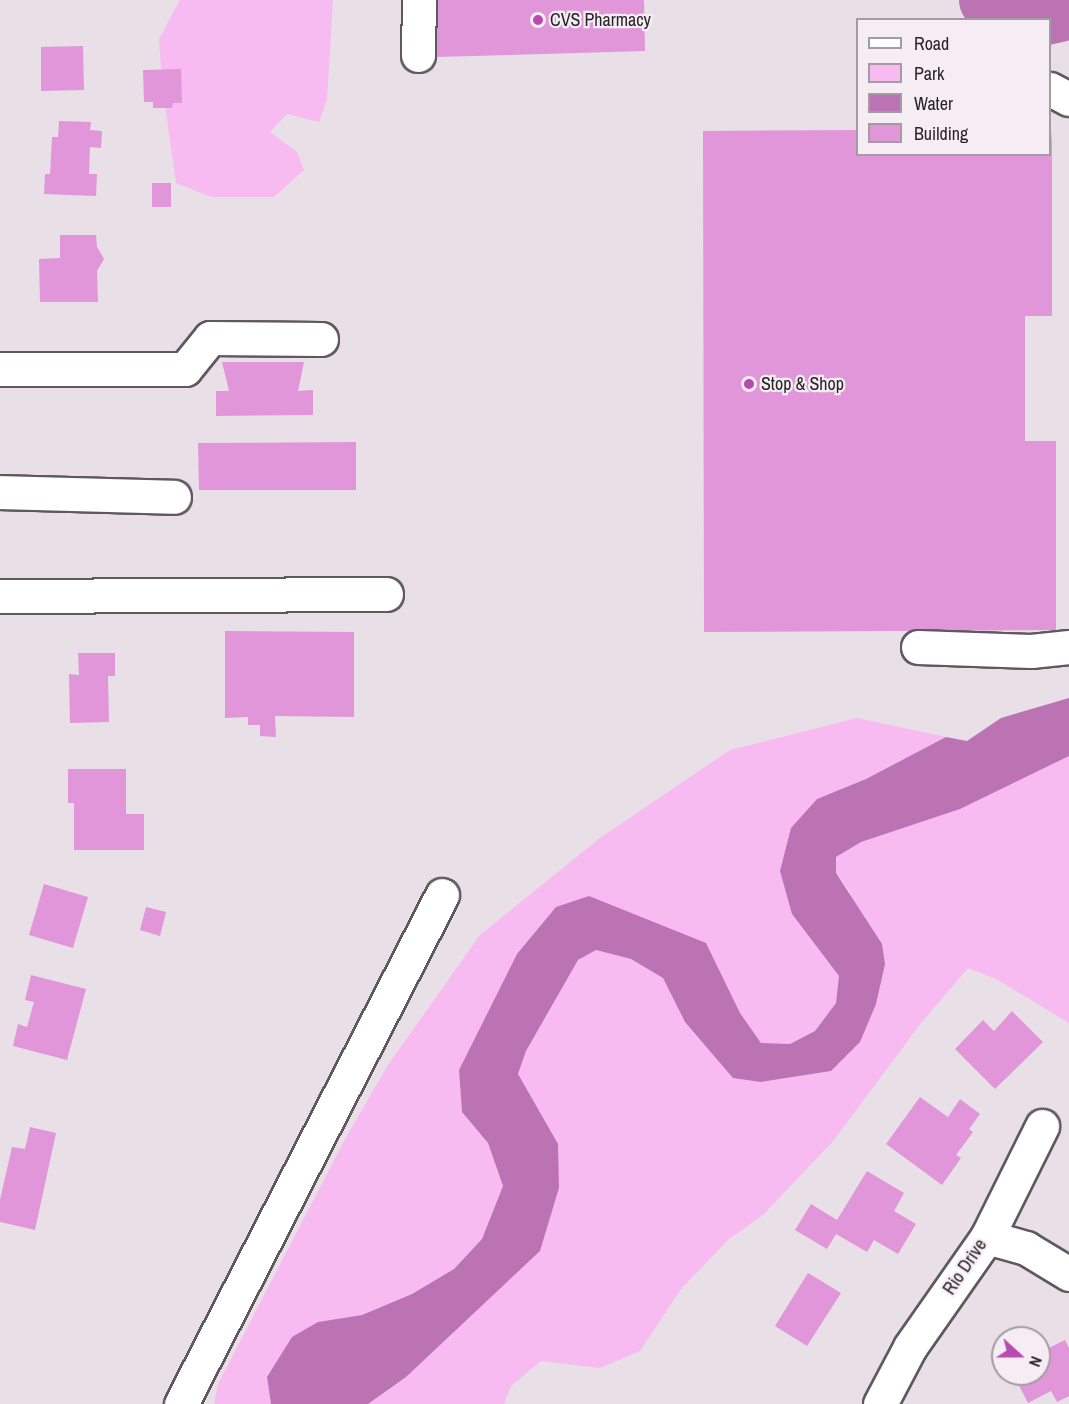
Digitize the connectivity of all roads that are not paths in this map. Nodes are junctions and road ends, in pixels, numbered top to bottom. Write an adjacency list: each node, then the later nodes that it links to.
1 (419, 0): 2 (street)
2 (418, 55)
3 (1051, 90): 4 (street)
4 (1069, 99)
5 (321, 339): 6 (street)
6 (0, 369)
7 (0, 492): 8 (street)
8 (174, 497)
9 (386, 594): 10 (street)
10 (0, 596)
11 (918, 647): 12 (street)
12 (1069, 647)
13 (442, 895): 17 (street)
14 (1042, 1126): 15 (street, Rio Drive)
15 (987, 1237): 16 (street); 18 (street, Rio Drive)
16 (1069, 1274)
17 (181, 1404)
18 (880, 1404)

